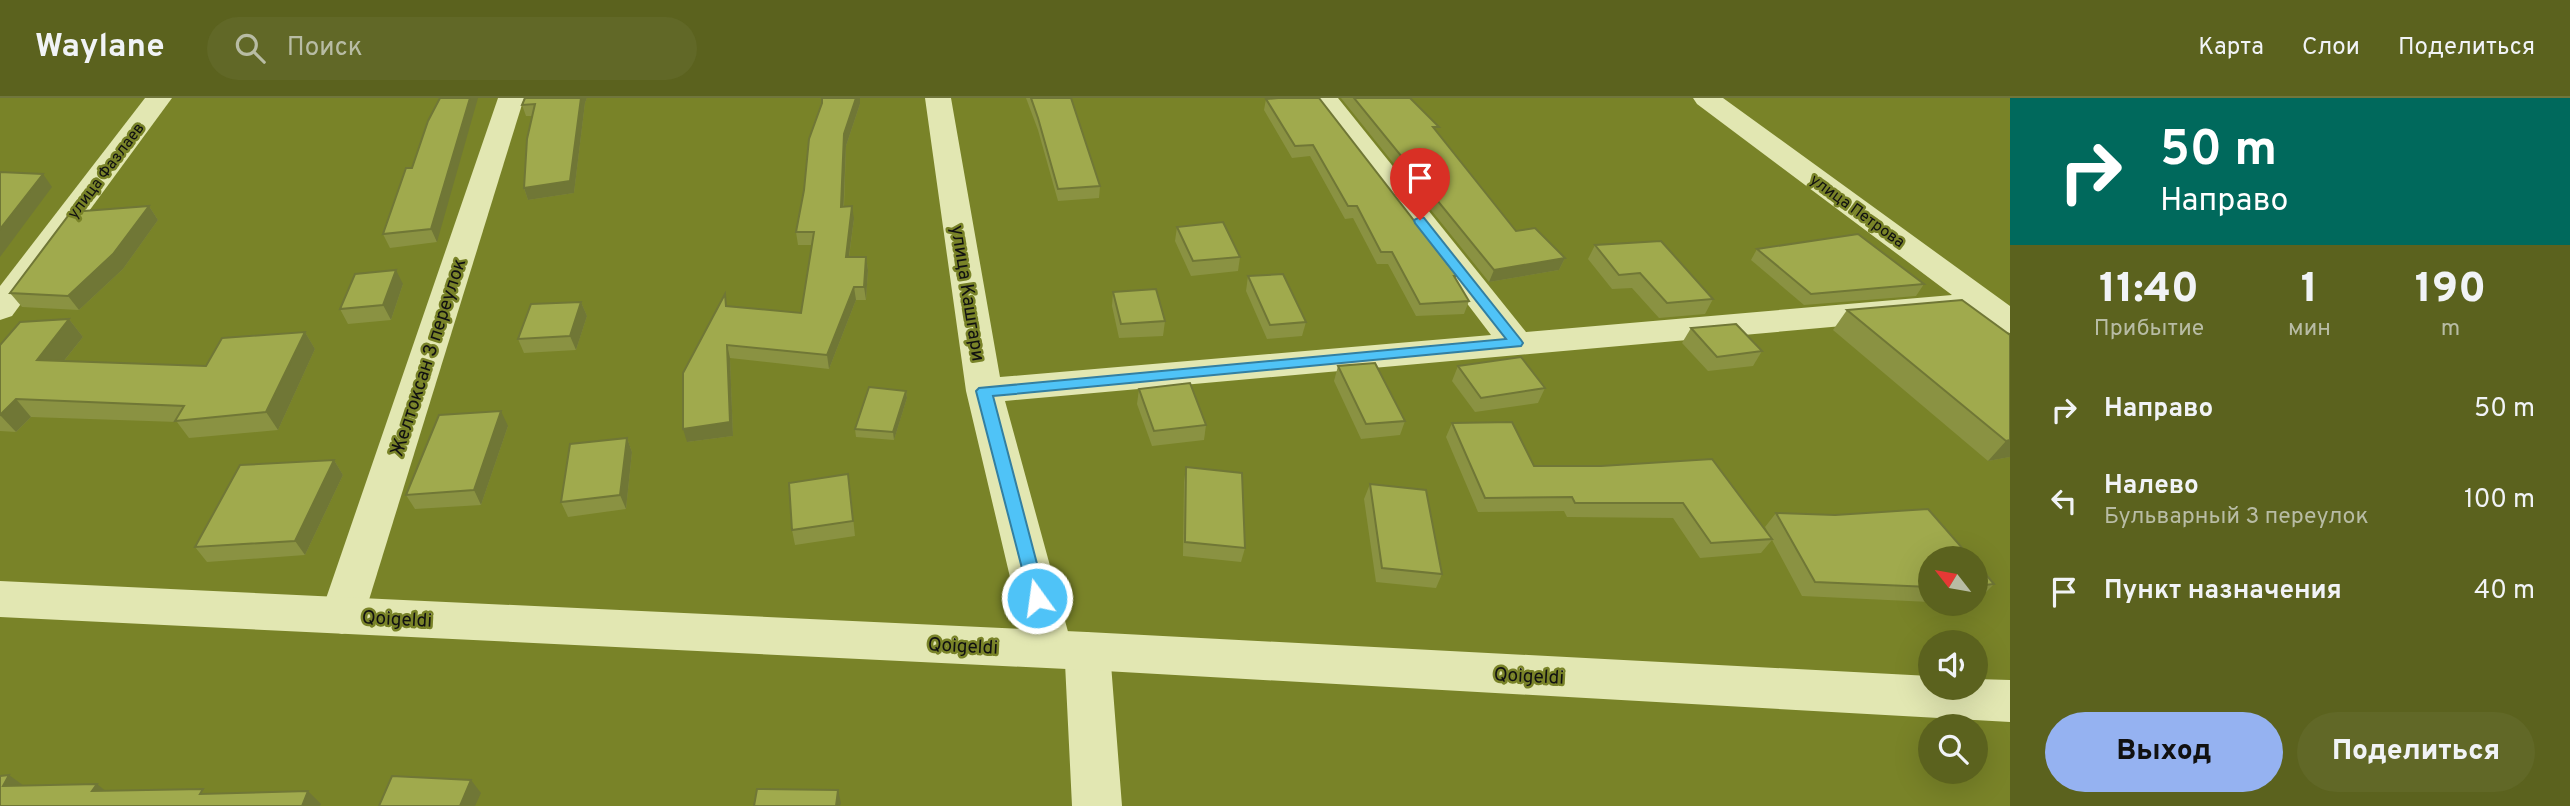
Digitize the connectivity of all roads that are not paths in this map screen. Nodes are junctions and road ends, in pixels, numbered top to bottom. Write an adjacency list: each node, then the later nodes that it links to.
1 (159, 98): 6 (street, улица Фазлаев)
2 (512, 98): 11 (street, Желтоксан 3 переулок)
3 (938, 98): 9 (street, улица Кашгари)
4 (1324, 98): 8 (street)
5 (1706, 98): 7 (street, улица Петрова)
6 (0, 309)
7 (1998, 313): 8 (street)
8 (1516, 343): 9 (street)
9 (984, 391): 12 (street, улица Кашгари)
10 (0, 599): 11 (street, Qoigeldi)
11 (342, 616): 12 (street, Qoigeldi)
12 (1068, 650): 13 (street, Qoigeldi); 14 (street, улица Кашгари)
13 (2010, 701)
14 (1097, 806)

